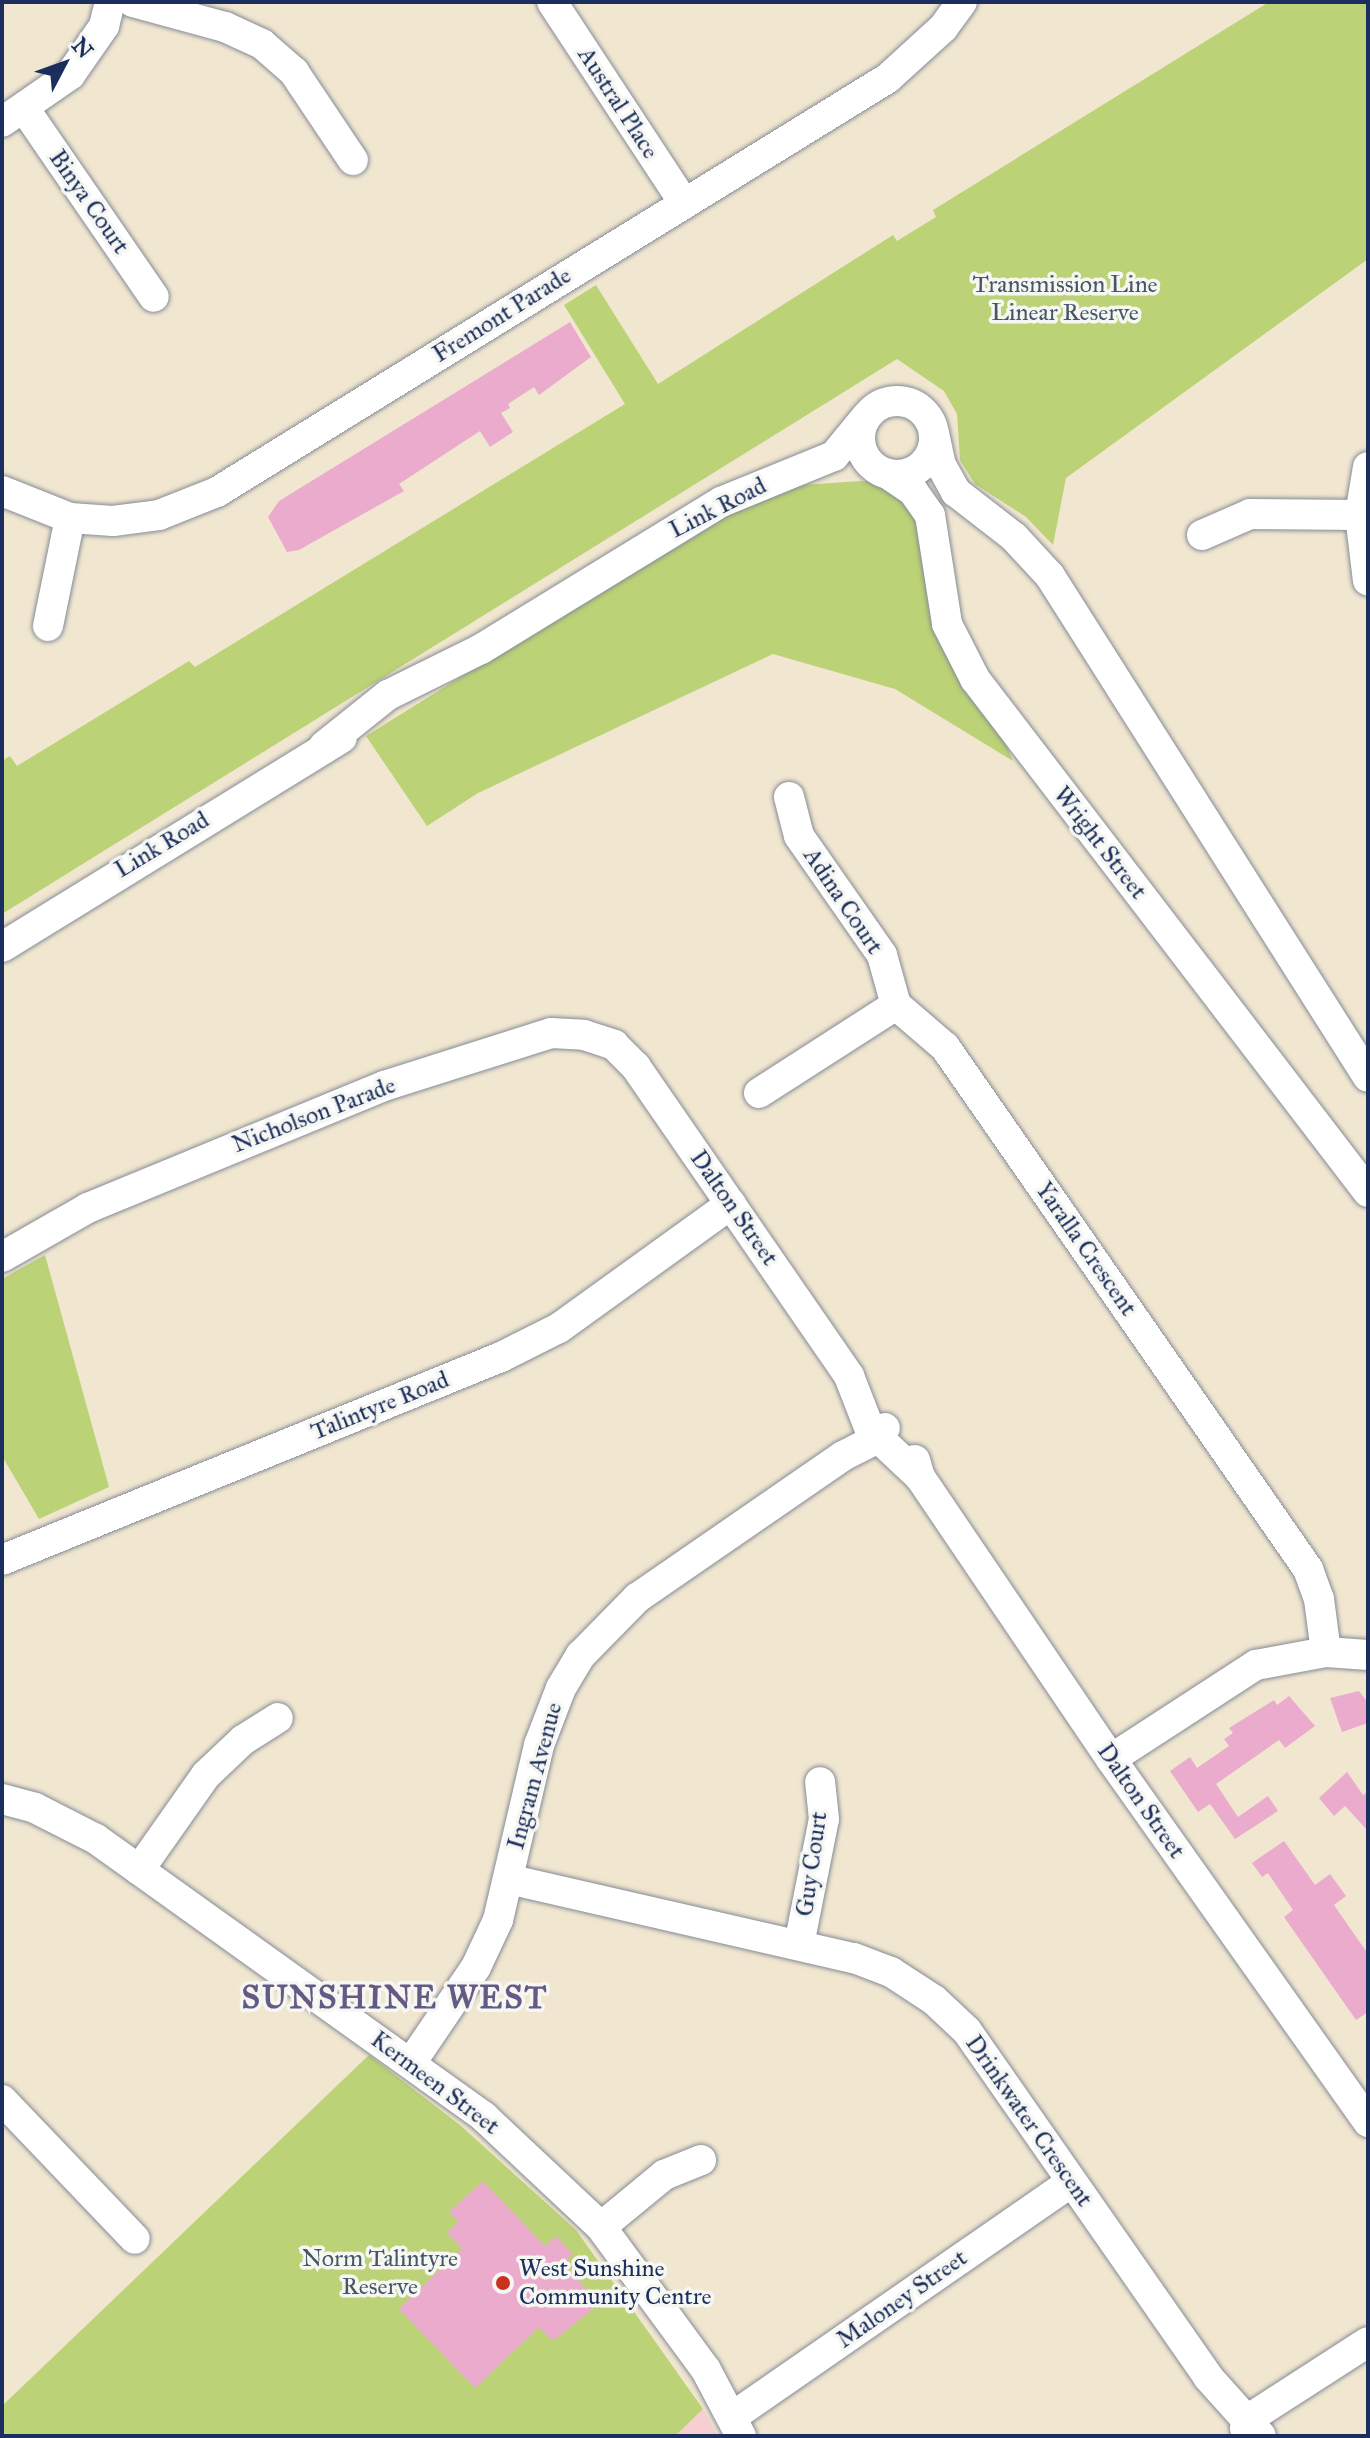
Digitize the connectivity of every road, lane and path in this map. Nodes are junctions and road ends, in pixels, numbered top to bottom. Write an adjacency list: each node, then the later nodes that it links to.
1 (110, 2): 5 (street)
2 (133, 2): 6 (street)
3 (552, 2): 7 (street, Austral Place)
4 (962, 2): 7 (street, Fremont Parade)
5 (13, 115): 8 (street, Binya Court)
6 (353, 160)
7 (684, 203): 16 (street, Fremont Parade)
8 (154, 297)
9 (866, 417): 10 (street); 12 (street, Link Road); 13 (street)
10 (934, 433): 13 (street); 24 (street)
11 (1368, 467): 15 (street)
12 (794, 474): 13 (street, Link Road); 21 (street, Link Road)
13 (886, 474): 26 (street, Wright Street)
14 (2, 491): 16 (street, Fremont Parade)
15 (1360, 515): 17 (street); 18 (street)
16 (70, 518): 19 (street)
17 (1202, 535)
18 (1368, 581)
19 (48, 626)
20 (789, 797): 22 (street, Adina Court)
21 (2, 947)
22 (896, 1005): 25 (street); 31 (street, Yaralla Crescent)
23 (614, 1045): 27 (street, Dalton Street); 28 (street, Nicholson Parade)
24 (1368, 1077)
25 (759, 1093)
26 (1368, 1192)
27 (731, 1204): 29 (street, Dalton Street); 30 (street, Talintyre Road)
28 (10, 1248)
29 (877, 1432): 34 (street, Dalton Street); 38 (street, Ingram Avenue)
30 (2, 1560)
31 (1326, 1652): 32 (street); 34 (street)
32 (1368, 1655)
33 (278, 1718): 37 (street)
34 (1111, 1759): 42 (street, Dalton Street)
35 (820, 1782): 39 (street, Guy Court)
36 (2, 1799): 37 (street, Kermeen Street)
37 (139, 1870): 40 (street, Kermeen Street)
38 (508, 1879): 39 (street, Drinkwater Crescent); 40 (street, Ingram Avenue)
39 (799, 1945): 44 (street, Drinkwater Crescent)
40 (411, 2063): 45 (street, Kermeen Street)
41 (2, 2100): 46 (street)
42 (1368, 2122)
43 (701, 2160): 45 (street)
44 (1072, 2182): 48 (street, Maloney Street); 49 (street, Drinkwater Crescent)
45 (601, 2227): 48 (street, Kermeen Street)
46 (135, 2239)
47 (1368, 2342): 49 (street)
48 (737, 2426)
49 (1252, 2429)

